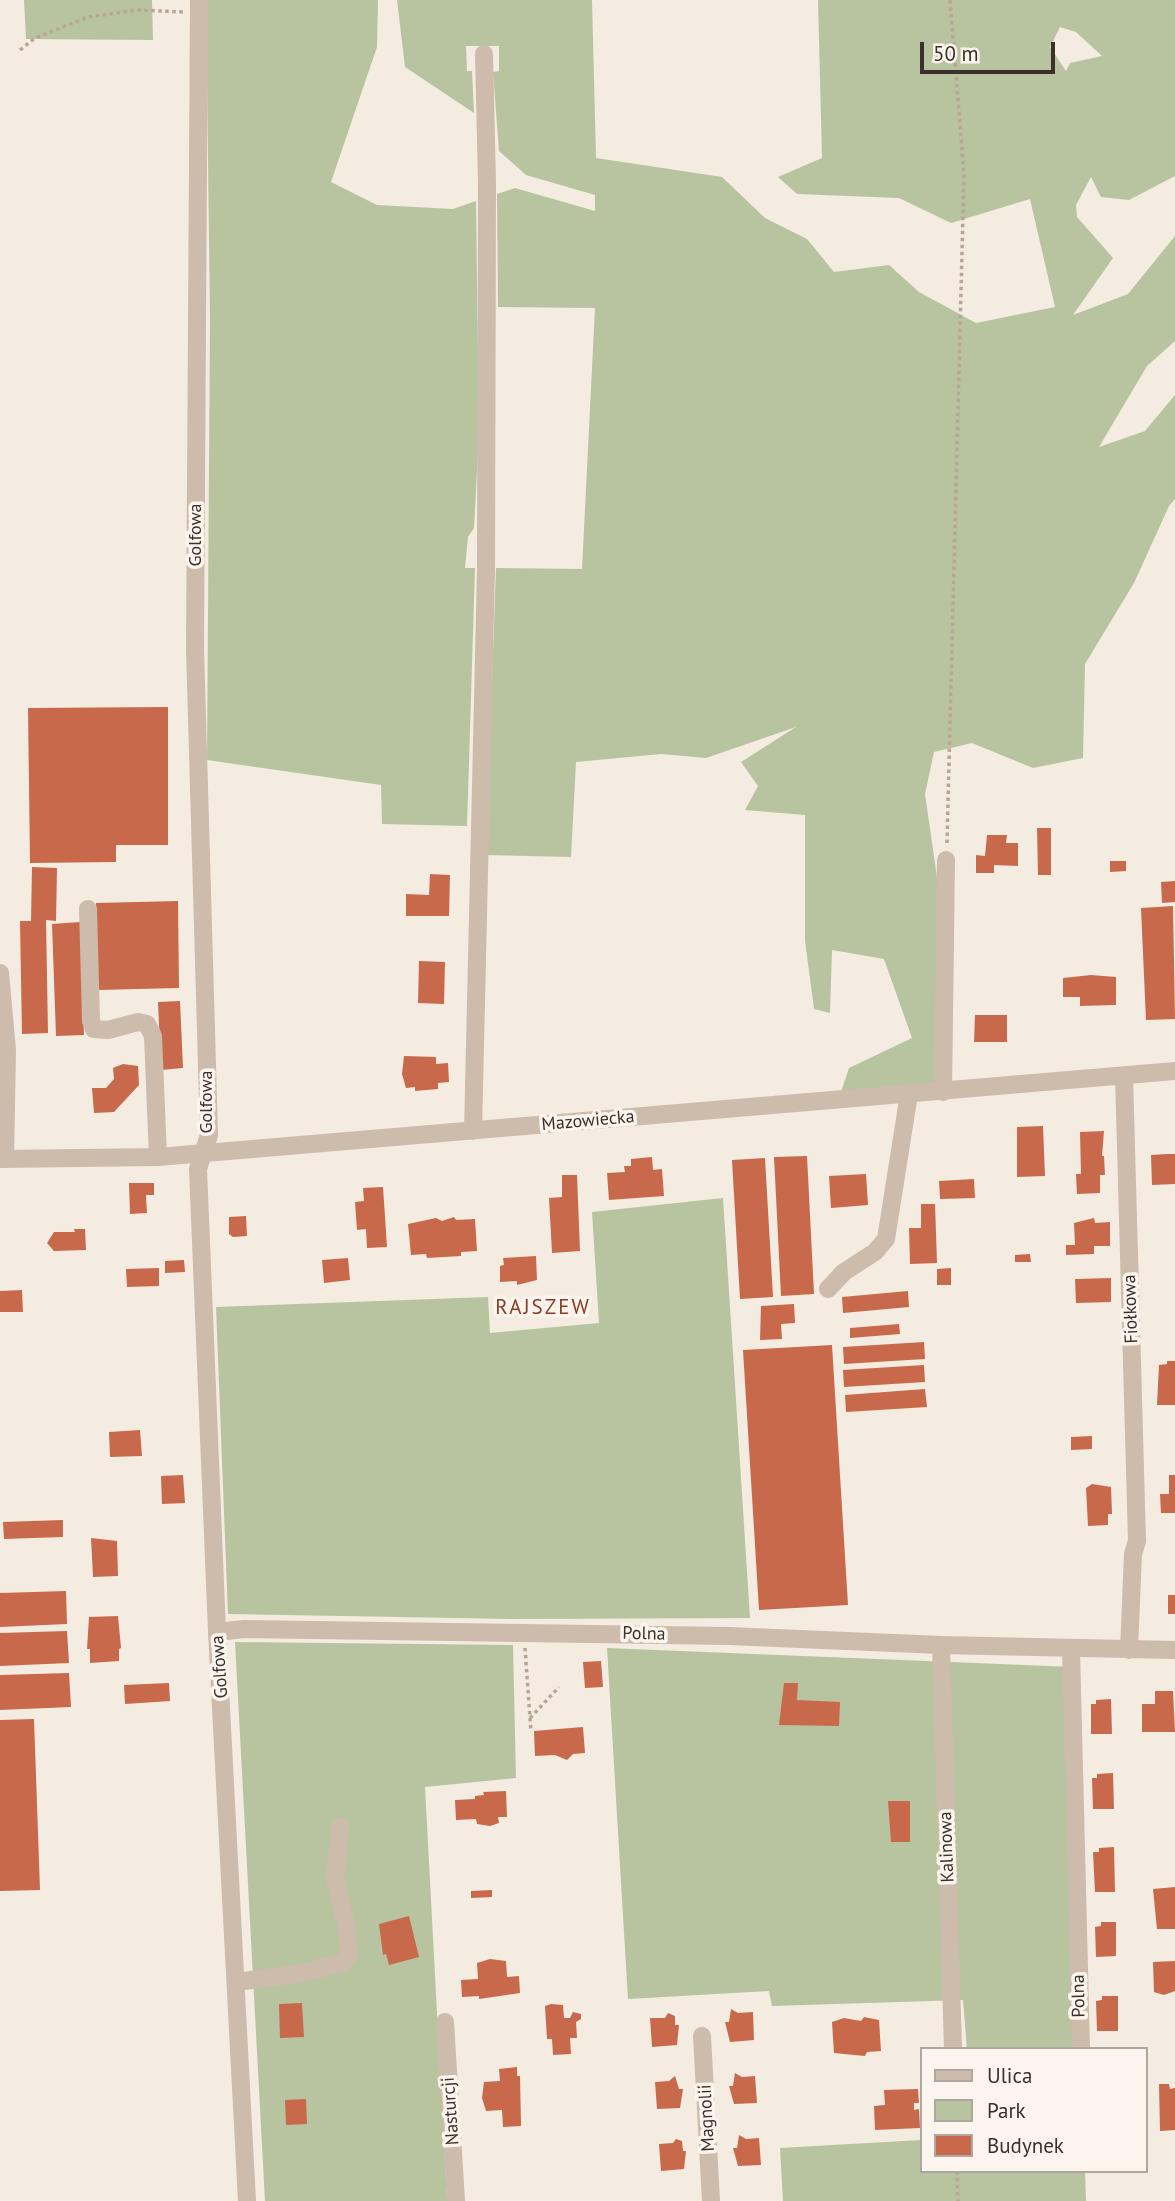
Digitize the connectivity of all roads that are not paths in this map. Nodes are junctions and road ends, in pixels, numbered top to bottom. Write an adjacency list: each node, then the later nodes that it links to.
1 (199, 6): 11 (street, Golfowa)
2 (484, 54): 10 (street)
3 (946, 860): 8 (street)
4 (88, 909): 12 (street)
5 (0, 973): 13 (street)
6 (1175, 1071): 7 (street, Mazowiecka)
7 (1124, 1076): 8 (street, Mazowiecka); 18 (street, Fiołkowa)
8 (943, 1092): 9 (street, Mazowiecka)
9 (909, 1094): 10 (street, Mazowiecka); 14 (street)
10 (473, 1131): 11 (street, Mazowiecka)
11 (204, 1152): 12 (street, Mazowiecka); 15 (street, Golfowa)
12 (158, 1157): 13 (street, Mazowiecka)
13 (3, 1159)
14 (828, 1289)
15 (217, 1632): 16 (street, Polna); 21 (street, Golfowa)
16 (941, 1645): 17 (street, Polna); 24 (street, Kalinowa)
17 (1071, 1648): 18 (street, Polna); 25 (street, Polna)
18 (1129, 1650): 19 (street, Polna)
19 (1175, 1650)
20 (340, 1827): 21 (street)
21 (236, 1982): 26 (street, Golfowa)
22 (445, 2022): 27 (street, Nasturcji)
23 (702, 2036): 28 (street, Magnolii)
24 (953, 2047)
25 (1081, 2047)
26 (247, 2201)
27 (457, 2201)
28 (711, 2201)

